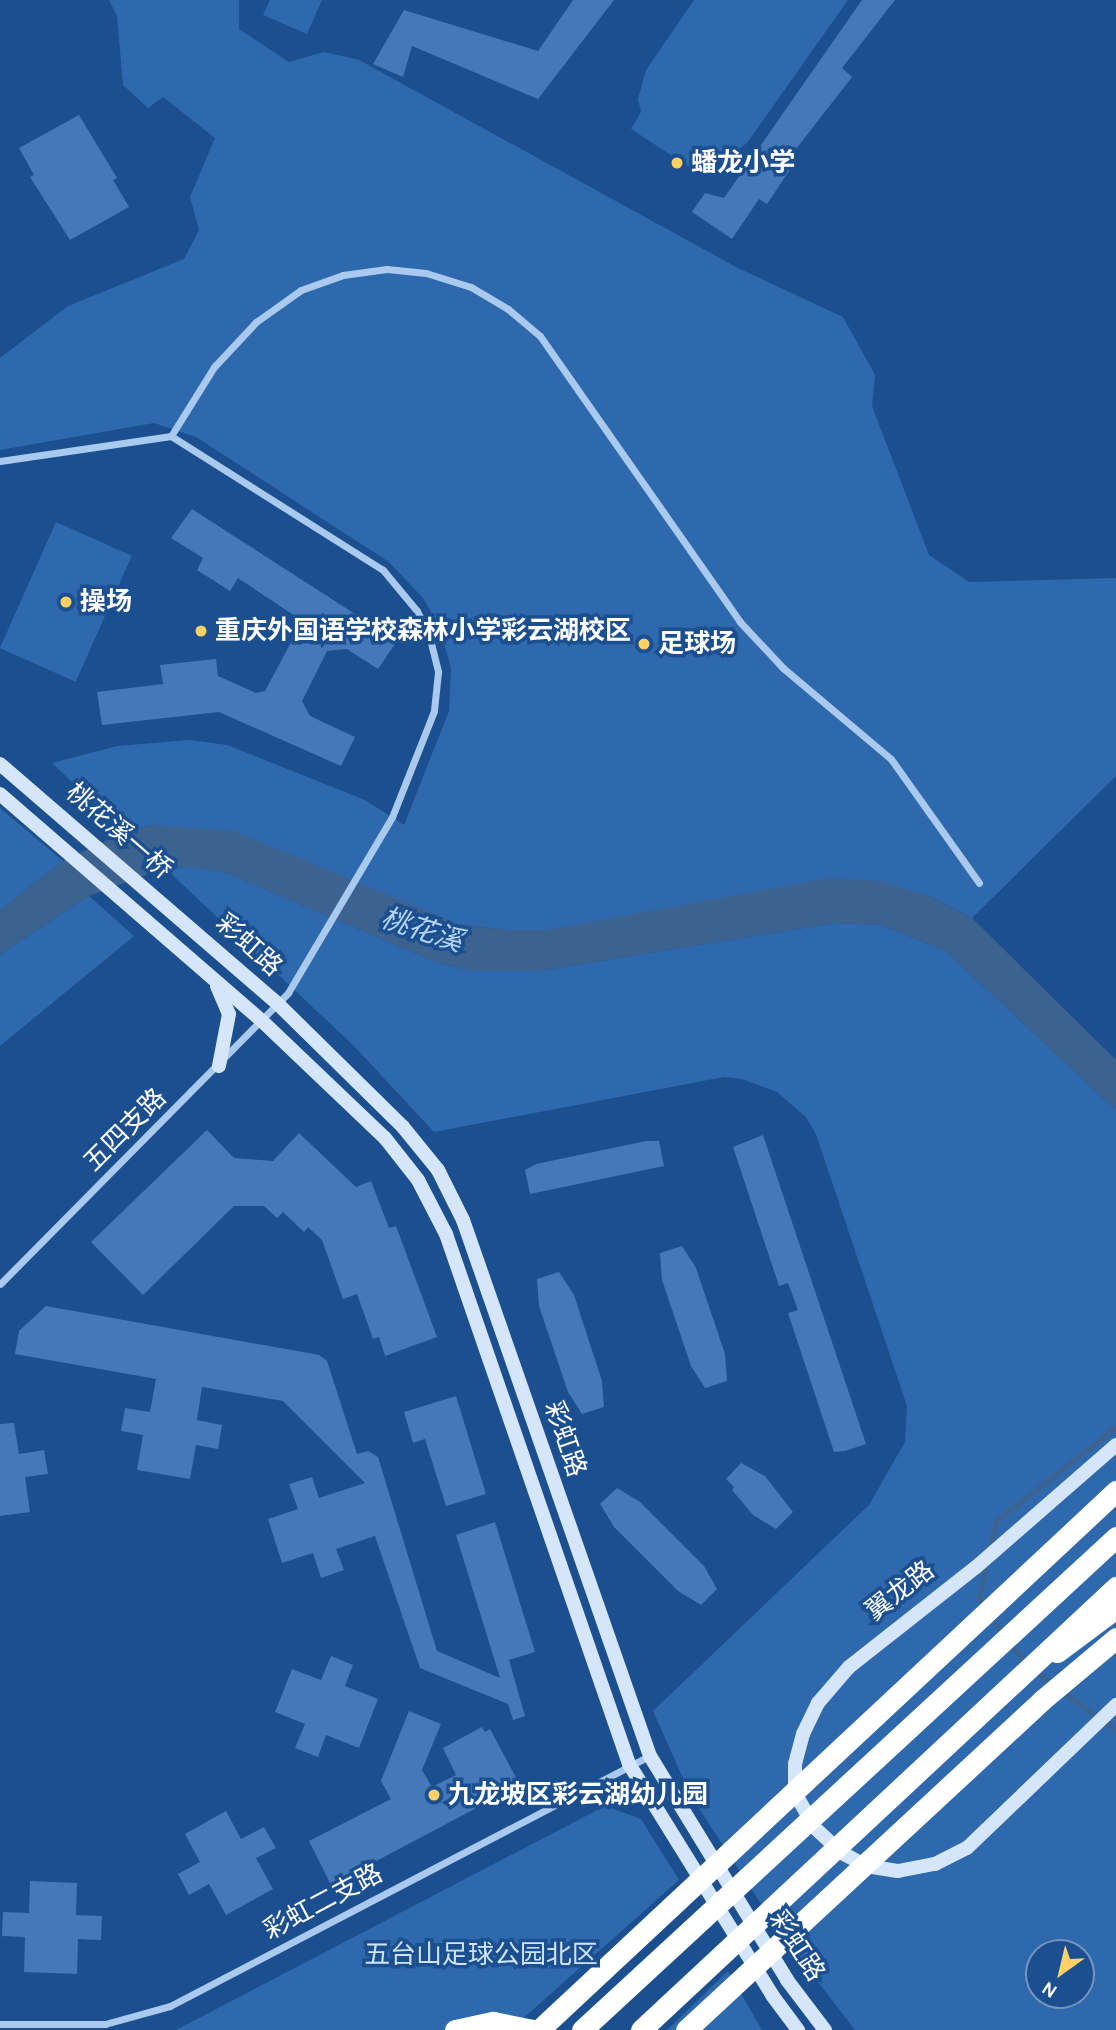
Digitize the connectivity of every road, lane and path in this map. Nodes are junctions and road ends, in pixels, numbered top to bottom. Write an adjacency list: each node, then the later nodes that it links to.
1 (171, 436): 2 (street); 5 (street); 9 (street, 五四支路)
2 (0, 461)
3 (0, 764): 6 (main road, 桃花溪一桥)
4 (2, 795): 7 (main road, 桃花溪一桥)
5 (979, 883)
6 (185, 919): 9 (main road, 彩虹路)
7 (166, 934): 8 (main road, 彩虹路)
8 (212, 975): 10 (main road, 彩虹路); 11 (main road)
9 (279, 1005): 10 (street, 五四支路); 21 (main road, 彩虹路)
10 (262, 1021): 11 (street, 五四支路); 22 (main road, 彩虹路)
11 (219, 1066): 12 (street, 五四支路)
12 (0, 1284)
13 (1116, 1445): 20 (main road, 翼龙路, bridge)
14 (1116, 1491): 26 (highway, bridge)
15 (1116, 1537): 27 (highway, bridge)
16 (1116, 1587): 19 (highway, bridge)
17 (1116, 1608): 19 (highway, bridge)
18 (1116, 1638): 29 (highway, bridge)
19 (1022, 1678): 28 (highway, bridge)
20 (1116, 1705)
21 (650, 1756): 22 (street, 彩虹二支路); 31 (main road, 彩虹路)
22 (629, 1764): 23 (street, 彩虹二支路); 30 (main road, 彩虹路)
23 (0, 2024)
24 (455, 2030): 25 (highway)
25 (533, 2030)
26 (539, 2030)
27 (582, 2030)
28 (640, 2030)
29 (686, 2030)
30 (798, 2030)
31 (825, 2030)

